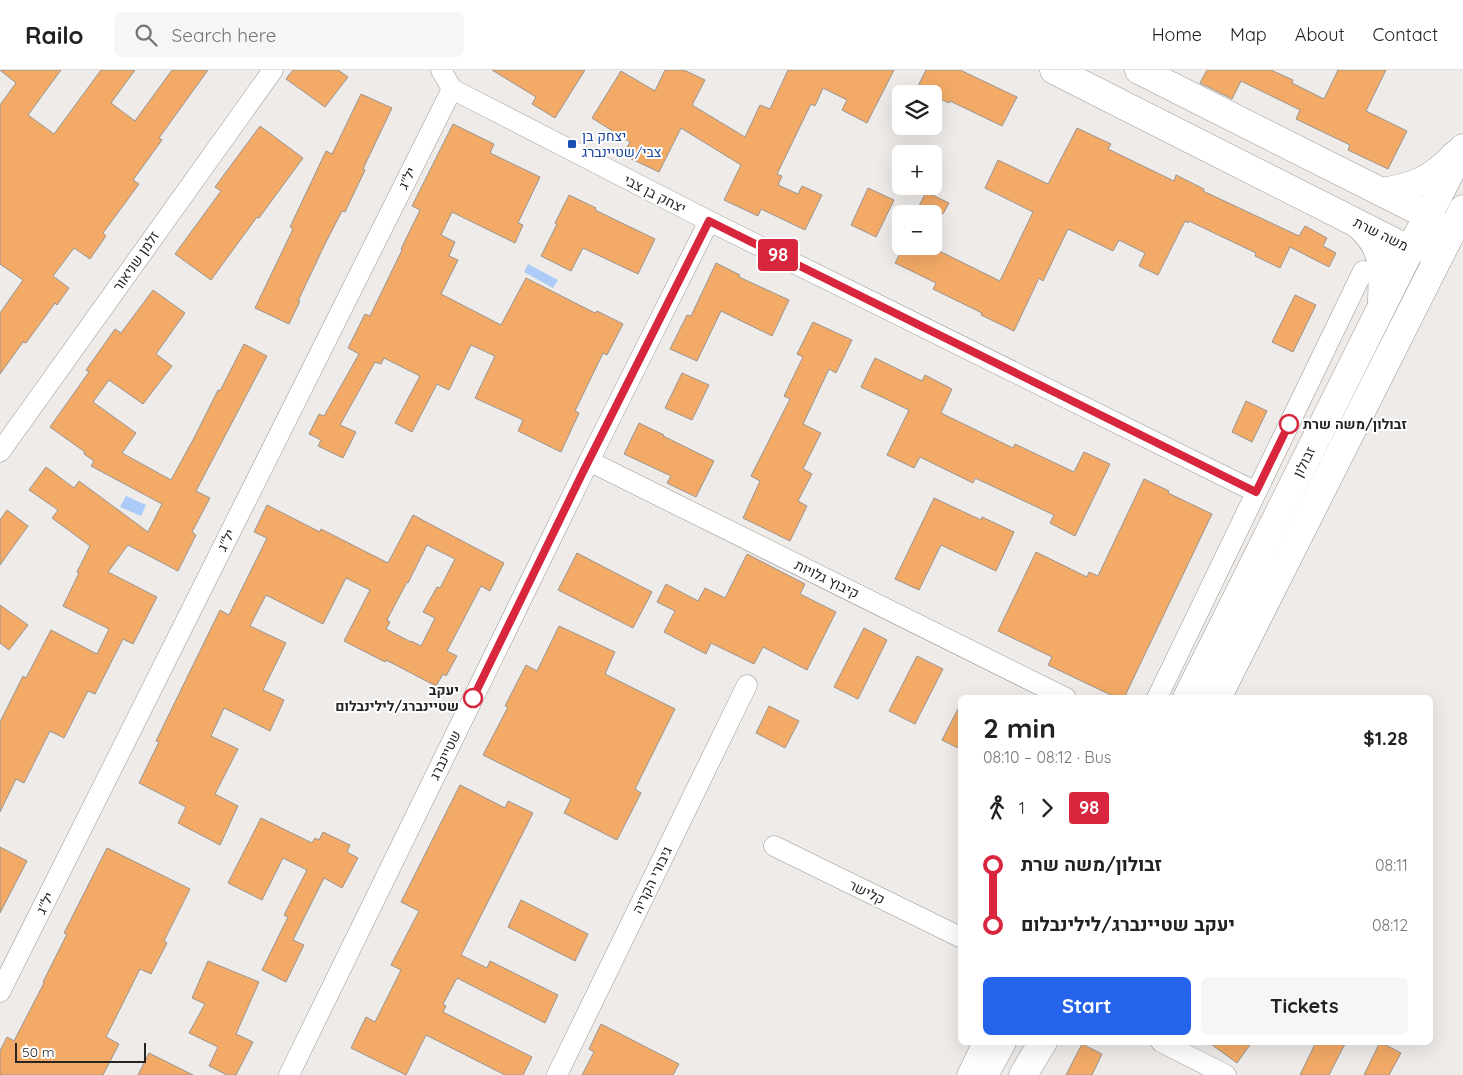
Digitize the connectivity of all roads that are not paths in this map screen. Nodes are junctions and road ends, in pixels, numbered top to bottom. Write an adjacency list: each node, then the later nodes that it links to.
1 (273, 70): 16 (street, זלמן שניאור)
2 (441, 70): 5 (street)
3 (1054, 70): 10 (main road, משה שרת)
4 (1139, 70): 7 (main road)
5 (452, 89): 11 (street, יצחק בן צבי); 26 (street, יל"ג)
6 (1463, 147): 7 (main road); 9 (main road, זבולון)
7 (1381, 192): 9 (main road)
8 (1463, 209): 12 (main road, זבולון)
9 (1429, 216): 12 (main road); 13 (main road, זבולון)
10 (1353, 220): 13 (main road, משה שרת); 15 (main road)
11 (709, 221): 17 (street, שטיינברג); 18 (street, יצחק בן צבי)
12 (1447, 241): 13 (main road, משה שרת); 23 (main road, זבולון)
13 (1410, 250): 15 (main road, זבולון)
14 (1363, 271): 18 (street)
15 (1382, 306): 22 (main road, זבולון)
16 (0, 452)
17 (589, 461): 20 (street, קיבוץ גלויות); 31 (street, שטיינברג)
18 (1256, 492): 21 (street)
19 (747, 684): 32 (street, גיבורי הקריה)
20 (1060, 695)
21 (1158, 695)
22 (1188, 695)
23 (1219, 695)
24 (774, 846): 25 (street, קלישר)
25 (958, 936)
26 (0, 992)
27 (981, 1045): 33 (street)
28 (1000, 1045): 34 (main road)
29 (1041, 1045): 35 (main road)
30 (1167, 1045): 36 (street)
31 (289, 1075)
32 (557, 1075)
33 (966, 1075)
34 (984, 1075)
35 (1023, 1075)
36 (1226, 1075)

